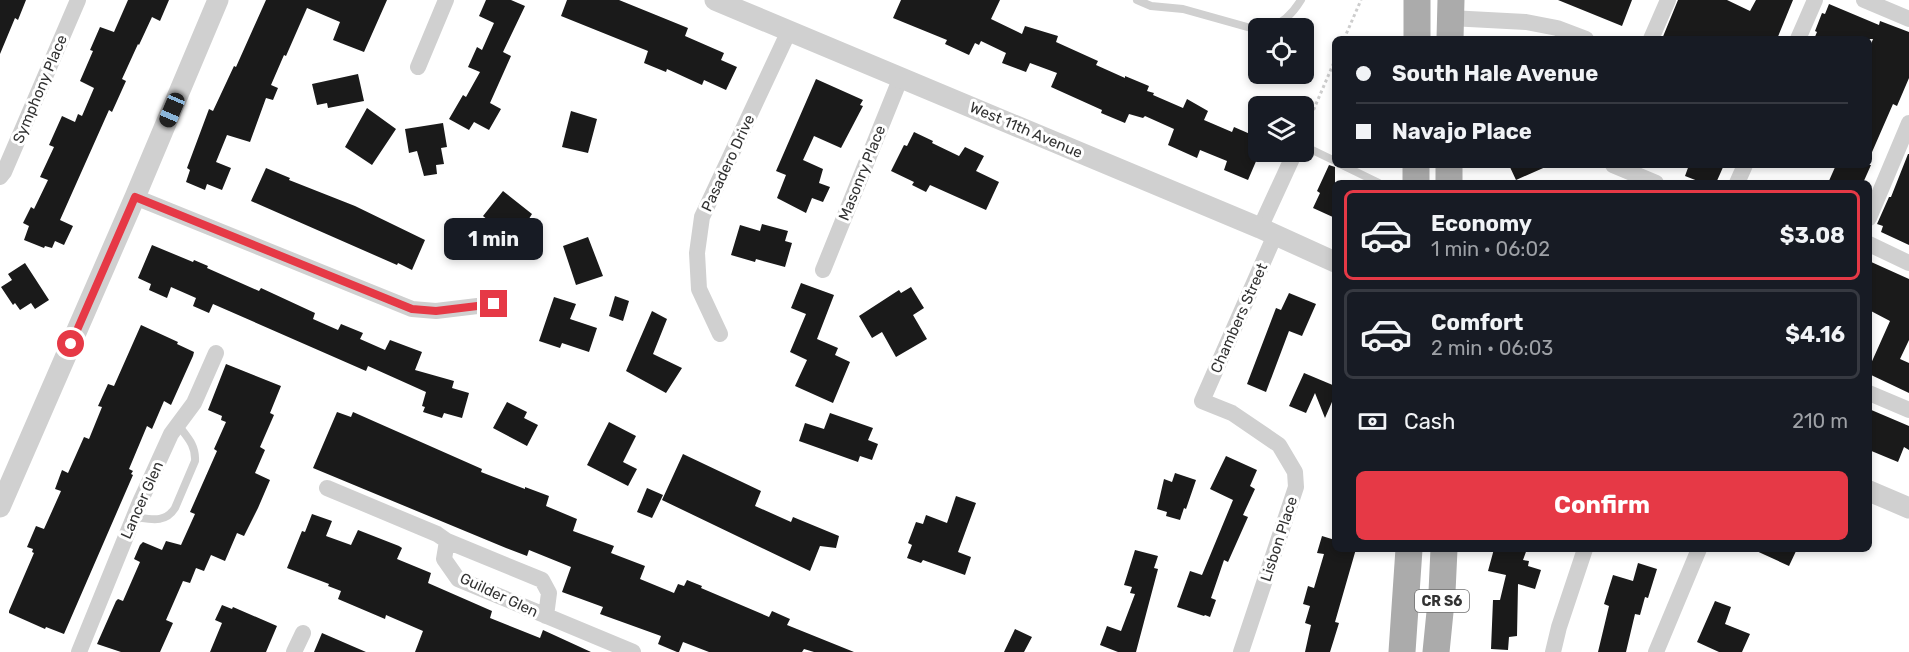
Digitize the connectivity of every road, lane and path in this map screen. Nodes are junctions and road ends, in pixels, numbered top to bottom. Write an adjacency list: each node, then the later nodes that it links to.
1 (78, 0): 32 (street, Symphony Place)
2 (218, 0): 35 (street)
3 (446, 0): 22 (street)
4 (715, 0): 16 (street, West 11th Avenue)
5 (1137, 0): 15 (lane)
6 (1301, 0): 12 (lane)
7 (1361, 0): 17 (path)
8 (1417, 0): 18 (main road)
9 (1668, 0): 20 (street)
10 (1815, 0): 21 (street)
11 (1864, 0): 14 (street)
12 (1286, 18)
13 (1450, 19): 19 (street)
14 (1909, 19)
15 (1248, 27)
16 (789, 31): 24 (street, West 11th Avenue); 43 (street, Pasadero Drive)
17 (1345, 36)
18 (1417, 36)
19 (1579, 36)
20 (1653, 36)
21 (1799, 36)
22 (418, 67)
23 (1332, 67): 25 (path)
24 (901, 77): 37 (street, West 11th Avenue); 41 (street, Masonry Place)
25 (1314, 109)
26 (1909, 123): 36 (street)
27 (1314, 151): 28 (lane)
28 (1332, 160)
29 (1292, 162): 37 (street, Chambers Street)
30 (1348, 168): 33 (lane)
31 (1620, 168): 34 (street)
32 (0, 177)
33 (1373, 180)
34 (1649, 180)
35 (135, 197): 42 (street); 51 (street)
36 (1872, 211)
37 (1268, 231): 39 (street, West 11th Avenue); 46 (street, Chambers Street)
38 (1872, 245): 40 (street)
39 (1332, 261)
40 (1909, 263)
41 (823, 270)
42 (494, 304)
43 (720, 334)
44 (216, 353): 48 (street, Lancer Glen)
45 (1872, 394): 47 (street)
46 (1202, 400): 64 (street, Lisbon Place)
47 (1909, 410)
48 (178, 425): 53 (street, Lancer Glen); 53 (lane)
49 (327, 488): 54 (street)
50 (1872, 492): 52 (street)
51 (0, 507)
52 (1909, 508)
53 (133, 517): 61 (street, Lancer Glen)
54 (447, 541): 59 (street, Guilder Glen); 59 (street)
55 (1409, 552): 65 (main road, CR S6)
56 (1444, 552): 66 (main road, CR S6)
57 (1584, 552): 67 (street)
58 (1698, 552): 68 (street)
59 (546, 616): 63 (street, Guilder Glen)
60 (303, 633): 62 (street)
61 (79, 652)
62 (294, 652)
63 (633, 652)
64 (1241, 652)
65 (1402, 652)
66 (1436, 652)
67 (1553, 652)
68 (1656, 652)

